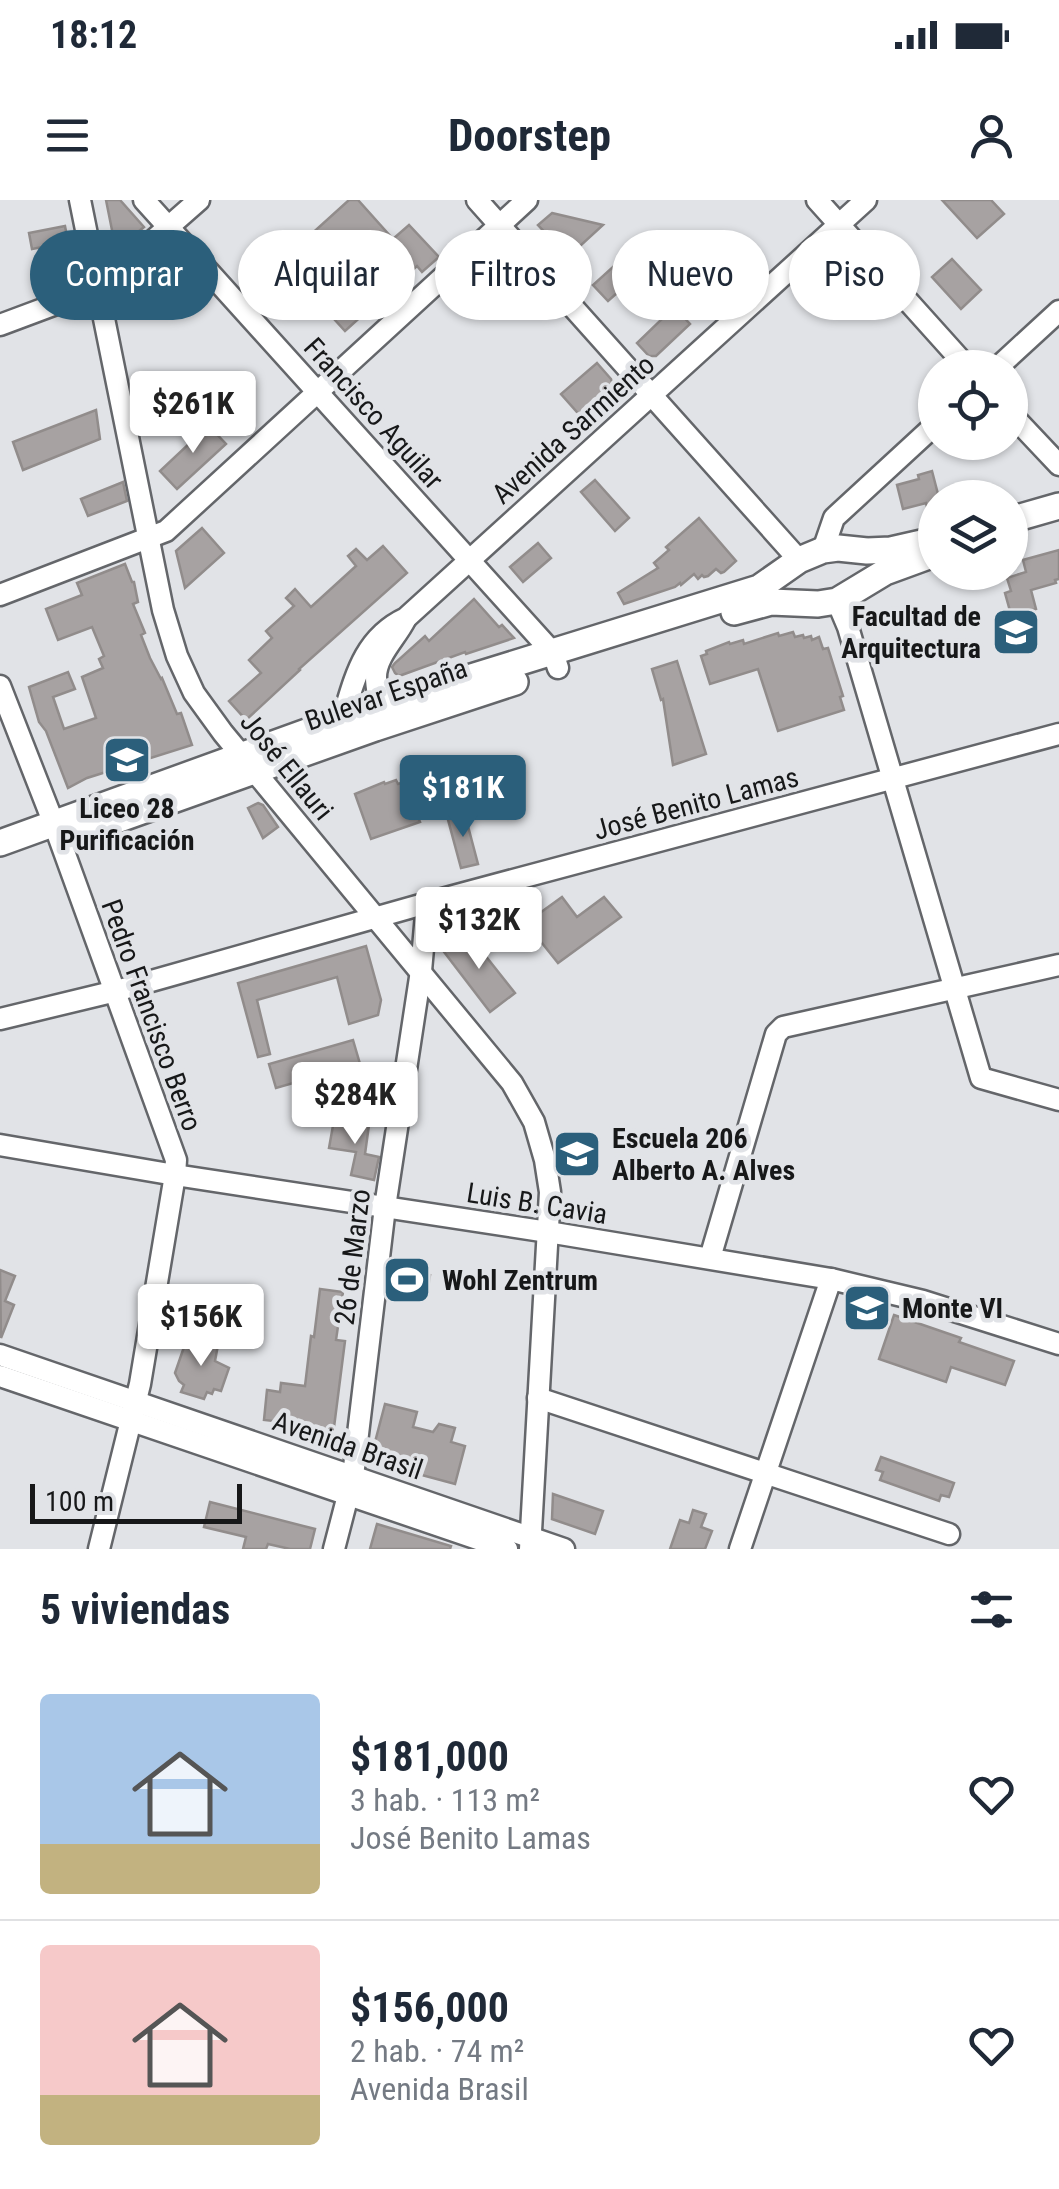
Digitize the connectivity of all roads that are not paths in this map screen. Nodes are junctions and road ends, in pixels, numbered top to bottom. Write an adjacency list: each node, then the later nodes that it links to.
1 (80, 200): 11 (street, José Ellauri)
2 (144, 200): 10 (street, Francisco Aguilar)
3 (200, 200): 10 (street)
4 (477, 200): 8 (street)
5 (526, 200): 8 (street)
6 (816, 200): 9 (street)
7 (866, 200): 9 (street, Avenida Sarmiento)
8 (499, 224): 19 (street); 20 (street)
9 (839, 224): 17 (street); 20 (street, Avenida Sarmiento)
10 (168, 228): 12 (street); 19 (street, Francisco Aguilar)
11 (86, 230)
12 (166, 230)
13 (1059, 311): 18 (street)
14 (30, 314): 16 (street)
15 (105, 320): 28 (street, José Ellauri)
16 (0, 325)
17 (952, 350)
18 (1017, 350)
19 (317, 391): 28 (street); 31 (street, Francisco Aguilar)
20 (651, 395): 31 (street, Avenida Sarmiento); 32 (street)
21 (1028, 432): 23 (street)
22 (918, 440): 32 (street)
23 (1059, 465)
24 (1059, 506): 25 (main road)
25 (1028, 515)
26 (1059, 522): 27 (main road)
27 (1028, 530)
28 (149, 536): 35 (street); 44 (street, José Ellauri)
29 (918, 544): 30 (main road, Bulevar España)
30 (857, 550): 32 (main road, Bulevar España); 34 (main road)
31 (470, 560): 38 (street, Avenida Sarmiento); 39 (street, Francisco Aguilar)
32 (802, 560): 37 (main road); 39 (main road, Bulevar España)
33 (918, 560): 34 (main road)
34 (868, 582): 36 (main road)
35 (0, 595)
36 (837, 601): 37 (main road, Bulevar España); 45 (street)
37 (797, 602): 39 (main road, Bulevar España)
38 (406, 618): 41 (street, Avenida Sarmiento); 42 (street, Avenida Sarmiento)
39 (556, 660): 41 (main road, Bulevar España)
40 (0, 686): 46 (street, Pedro Francisco Berro)
41 (378, 717): 42 (main road, Bulevar España); 44 (main road, Bulevar España)
42 (342, 720): 44 (main road, Bulevar España)
43 (1059, 734): 45 (street, José Benito Lamas)
44 (248, 763): 46 (main road, Bulevar España); 50 (street, José Ellauri)
45 (892, 777): 49 (street, José Benito Lamas); 53 (street)
46 (57, 832): 47 (main road, Bulevar España); 48 (main road, Bulevar España); 54 (street, Pedro Francisco Berro)
47 (0, 843)
48 (0, 860)
49 (426, 903): 50 (street, José Benito Lamas); 52 (street, 26 de Marzo)
50 (376, 917): 52 (street, José Ellauri); 54 (street, José Benito Lamas)
51 (1059, 964): 53 (street)
52 (420, 971): 59 (street, 26 de Marzo); 60 (street, José Ellauri)
53 (955, 990): 56 (street); 61 (street)
54 (116, 991): 55 (street, José Benito Lamas); 58 (street, Pedro Francisco Berro)
55 (0, 1019)
56 (1059, 1100)
57 (0, 1145): 58 (street, Luis B. Cavia)
58 (176, 1175): 59 (street, Luis B. Cavia); 67 (street, Pedro Francisco Berro)
59 (385, 1208): 60 (street, Luis B. Cavia); 69 (street, 26 de Marzo)
60 (548, 1232): 61 (street, Luis B. Cavia); 66 (street, José Ellauri)
61 (710, 1258): 62 (street, Luis B. Cavia)
62 (830, 1279): 63 (street, Luis B. Cavia); 68 (street)
63 (1059, 1344)
64 (0, 1355): 67 (street, Avenida Brasil)
65 (0, 1376): 67 (street, Avenida Brasil)
66 (538, 1398): 68 (street); 71 (street, José Ellauri)
67 (133, 1410): 69 (street, Avenida Brasil); 72 (street, Pedro Francisco Berro)
68 (766, 1472): 70 (street); 76 (street)
69 (350, 1486): 71 (street, Avenida Brasil); 73 (street, 26 de Marzo); 74 (street, Avenida Brasil)
70 (949, 1534)
71 (530, 1543): 75 (street, Avenida Brasil)
72 (99, 1549)
73 (334, 1549)
74 (507, 1549)
75 (564, 1549)
76 (740, 1549)

